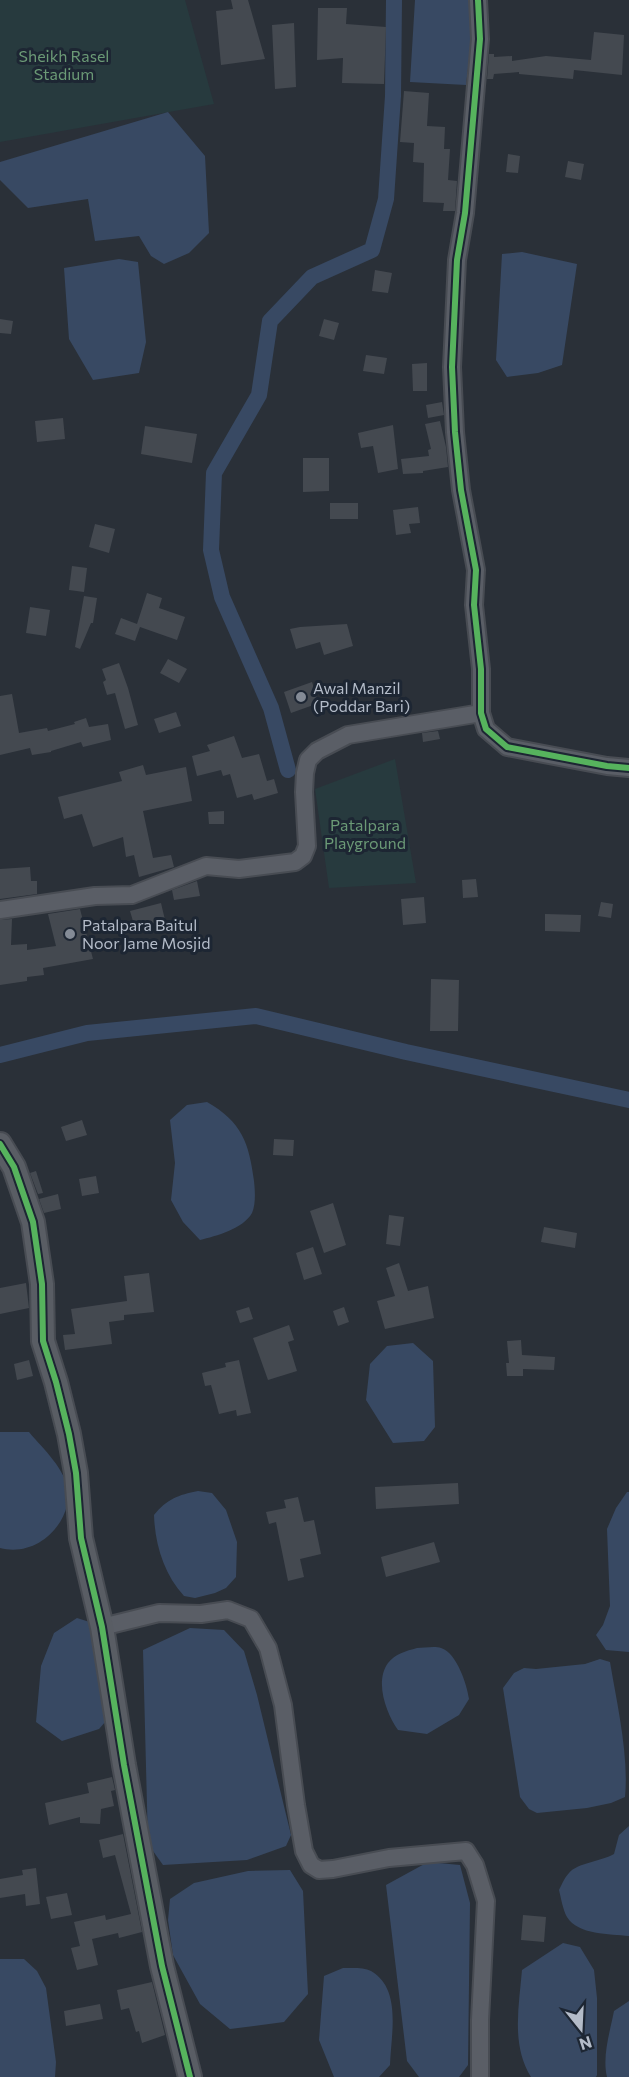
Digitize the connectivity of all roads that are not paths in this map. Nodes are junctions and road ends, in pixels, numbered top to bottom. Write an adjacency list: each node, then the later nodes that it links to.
1 (478, 0): 2 (street)
2 (481, 713): 3 (street); 4 (street)
3 (629, 768)
4 (0, 910)
5 (0, 1144): 6 (street)
6 (102, 1627): 7 (street); 8 (street)
7 (190, 2077)
8 (480, 2077)

